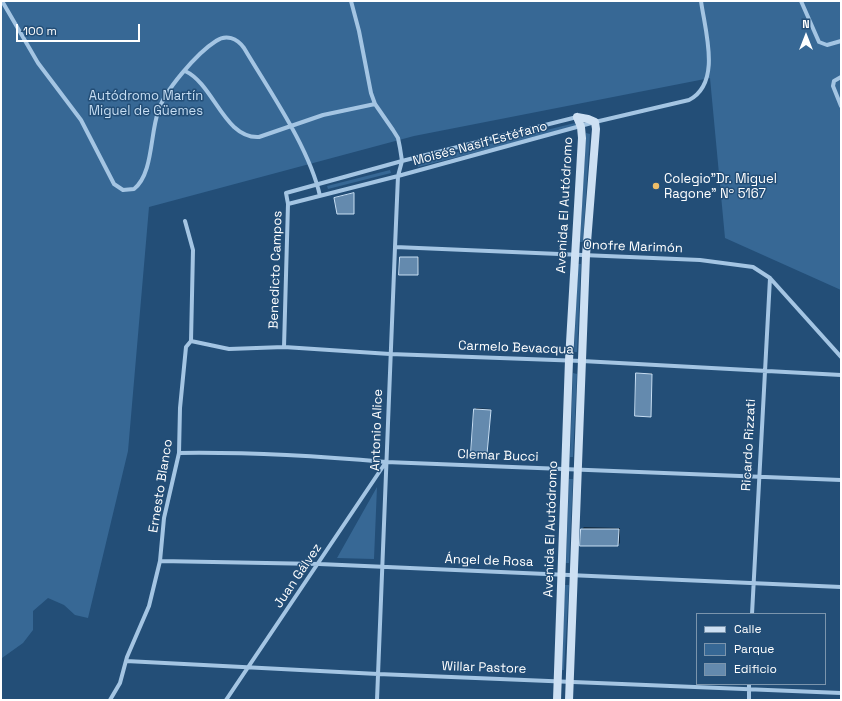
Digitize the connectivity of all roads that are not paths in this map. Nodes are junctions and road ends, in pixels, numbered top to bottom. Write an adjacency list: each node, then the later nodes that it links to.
1 (2, 1): 6 (street)
2 (350, 1): 8 (street)
3 (701, 1): 11 (street, Moisés Nasif Estéfano)
4 (801, 1): 5 (street)
5 (841, 41)
6 (185, 71): 12 (street); 12 (street)
7 (841, 77): 9 (street)
8 (375, 104): 12 (street); 14 (street)
9 (841, 106)
10 (577, 117): 11 (street); 13 (street, Avenida El Autódromo); 14 (street, Moisés Nasif Estéfano)
11 (595, 122): 13 (street, Moisés Nasif Estéfano); 23 (street, Avenida El Autódromo)
12 (290, 126): 16 (street)
13 (581, 127): 15 (street, Moisés Nasif Estéfano); 22 (street, Avenida El Autódromo)
14 (402, 161): 15 (street, Antonio Alice); 16 (street, Moisés Nasif Estéfano)
15 (398, 176): 18 (street, Moisés Nasif Estéfano); 21 (street, Antonio Alice)
16 (318, 185): 17 (street, Moisés Nasif Estéfano); 18 (street)
17 (286, 193): 19 (street, Benedicto Campos)
18 (320, 196): 19 (street, Moisés Nasif Estéfano)
19 (288, 204): 26 (street, Benedicto Campos)
20 (185, 221): 25 (street, Ernesto Blanco)
21 (394, 247): 22 (street, Onofre Marimón); 27 (street, Antonio Alice)
22 (575, 255): 23 (street, Onofre Marimón); 29 (street, Avenida El Autódromo)
23 (586, 255): 24 (street, Onofre Marimón); 30 (street, Avenida El Autódromo)
24 (770, 278): 28 (street, Onofre Marimón); 31 (street, Ricardo Rizzati)
25 (191, 341): 26 (street, Carmelo Bevacqua); 33 (street, Ernesto Blanco)
26 (284, 348): 27 (street, Carmelo Bevacqua)
27 (390, 354): 29 (street, Carmelo Bevacqua); 34 (street, Antonio Alice)
28 (841, 358)
29 (569, 360): 30 (street, Carmelo Bevacqua); 35 (street, Avenida El Autódromo)
30 (582, 360): 31 (street, Carmelo Bevacqua); 36 (street, Avenida El Autódromo)
31 (764, 369): 32 (street, Carmelo Bevacqua); 37 (street, Ricardo Rizzati)
32 (841, 375)
33 (179, 453): 34 (street, Clemar Bucci); 39 (street, Ernesto Blanco)
34 (386, 462): 35 (street, Clemar Bucci); 40 (street, Juan Gálvez); 41 (street, Antonio Alice)
35 (566, 469): 36 (street, Clemar Bucci); 42 (street, Avenida El Autódromo)
36 (578, 469): 37 (street, Clemar Bucci); 43 (street, Avenida El Autódromo)
37 (758, 476): 38 (street, Clemar Bucci); 44 (street, Ricardo Rizzati)
38 (841, 480)
39 (160, 561): 40 (street, Ángel de Rosa); 47 (street, Ernesto Blanco)
40 (319, 564): 41 (street, Ángel de Rosa); 48 (street, Juan Gálvez)
41 (383, 567): 42 (street, Ángel de Rosa); 49 (street, Antonio Alice)
42 (561, 574): 43 (street, Ángel de Rosa); 51 (street, Avenida El Autódromo)
43 (574, 575): 44 (street, Ángel de Rosa); 50 (street, Avenida El Autódromo)
44 (753, 582): 45 (street, Ángel de Rosa); 46 (street, Ricardo Rizzati)
45 (841, 587)
46 (752, 613)
47 (126, 661): 48 (street, Willar Pastore); 56 (street, Ernesto Blanco)
48 (248, 667): 49 (street, Willar Pastore); 57 (street, Juan Gálvez)
49 (378, 674): 51 (street, Willar Pastore); 58 (street, Antonio Alice)
50 (570, 680): 51 (street, Willar Pastore); 52 (street, Willar Pastore); 60 (street, Avenida El Autódromo)
51 (558, 681): 59 (street, Avenida El Autódromo)
52 (696, 684)
53 (719, 685): 54 (street, Willar Pastore)
54 (749, 686): 55 (street, Willar Pastore); 61 (street)
55 (841, 693)
56 (110, 700)
57 (226, 700)
58 (377, 700)
59 (557, 700)
60 (569, 700)
61 (749, 700)

